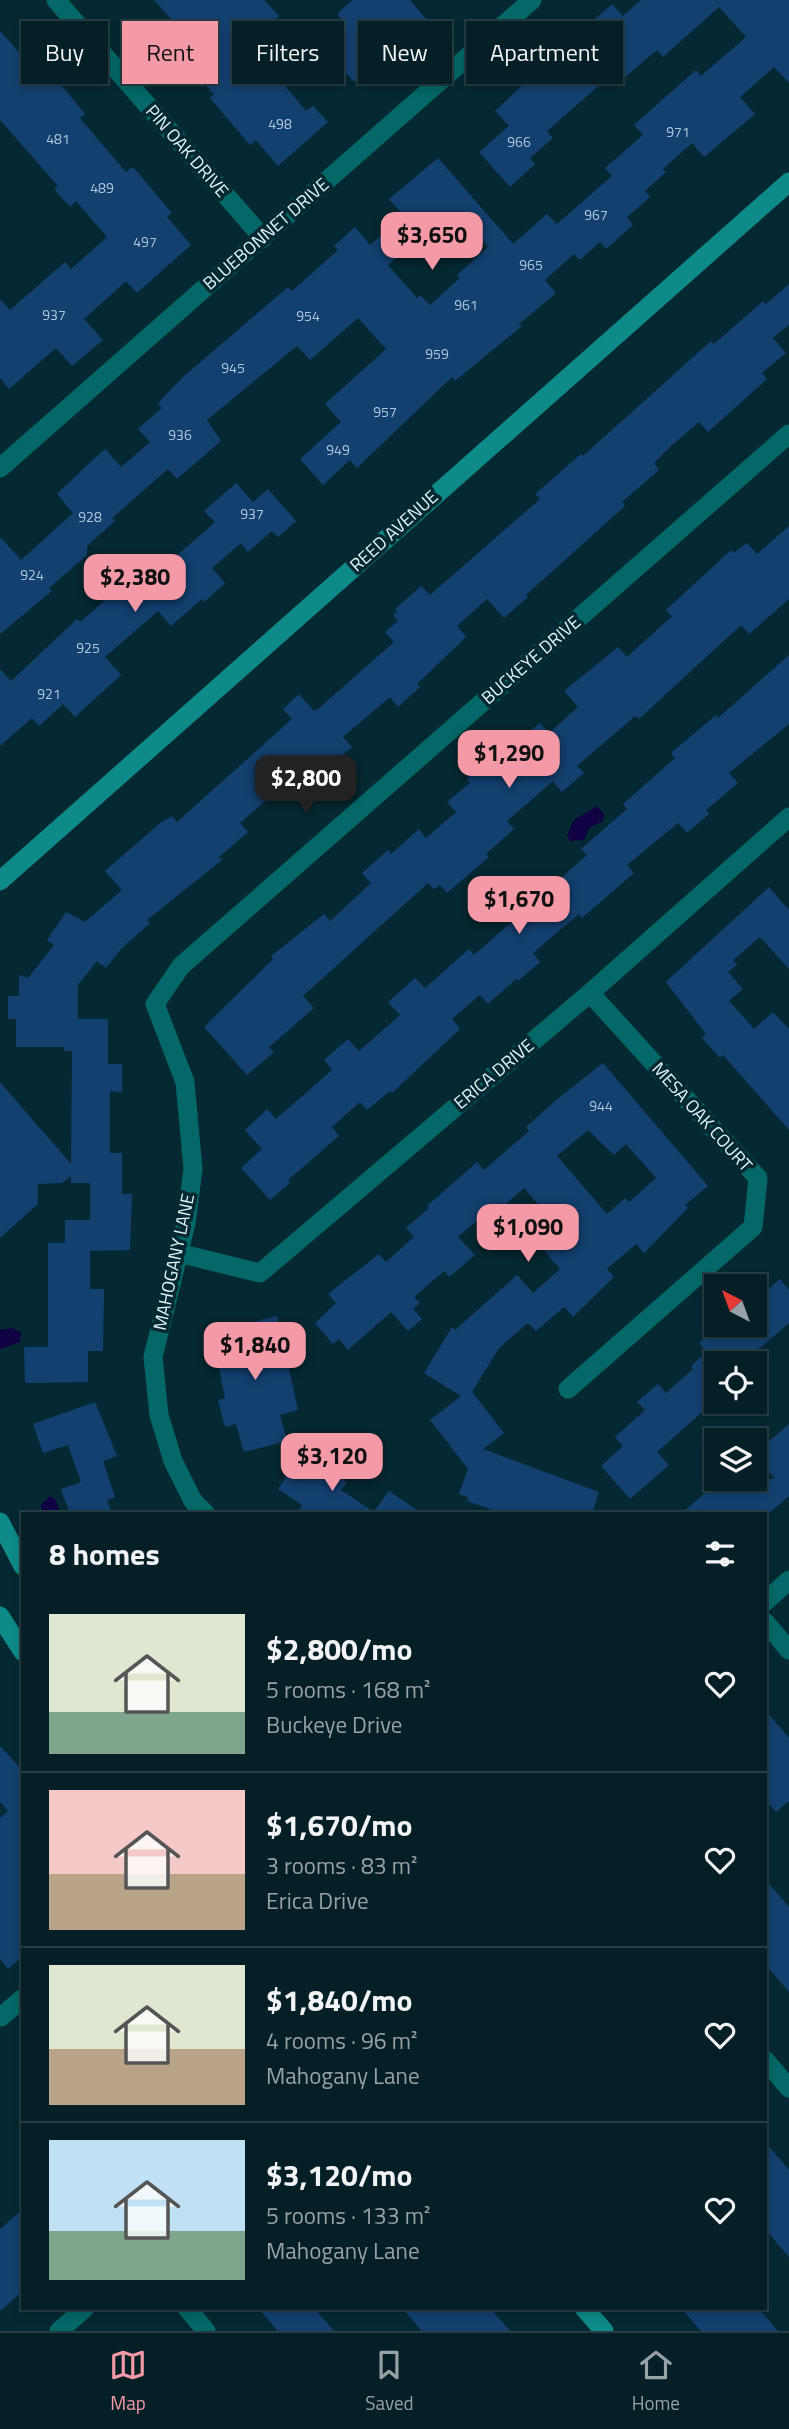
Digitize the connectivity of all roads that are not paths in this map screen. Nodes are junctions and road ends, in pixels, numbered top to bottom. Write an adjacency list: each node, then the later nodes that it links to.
1 (56, 0): 4 (street, PIN OAK DRIVE)
2 (532, 0): 4 (street, BLUEBONNET DRIVE)
3 (789, 182): 8 (main road, REED AVENUE)
4 (263, 238): 6 (street, BLUEBONNET DRIVE)
5 (789, 434): 10 (street, BUCKEYE DRIVE)
6 (0, 468)
7 (789, 817): 9 (street, ERICA DRIVE)
8 (0, 881)
9 (590, 993): 11 (street, ERICA DRIVE); 12 (street, MESA OAK COURT)
10 (155, 1004): 11 (street, MAHOGANY LANE)
11 (178, 1253): 13 (street, MAHOGANY LANE)
12 (568, 1389)
13 (204, 1512)
14 (0, 1522): 15 (main road)
15 (21, 1562)
16 (789, 1580): 17 (street)
17 (767, 1600)
18 (0, 1616): 20 (main road)
19 (767, 1624): 22 (street)
20 (5, 1638): 21 (main road)
21 (21, 1650)
22 (789, 1650)
23 (21, 2000): 24 (street)
24 (1, 2017)
25 (767, 2062): 26 (street)
26 (789, 2088)
27 (83, 2310): 30 (street)
28 (189, 2310): 31 (street)
29 (586, 2310): 32 (main road)
30 (59, 2331)
31 (206, 2331)
32 (604, 2331)

